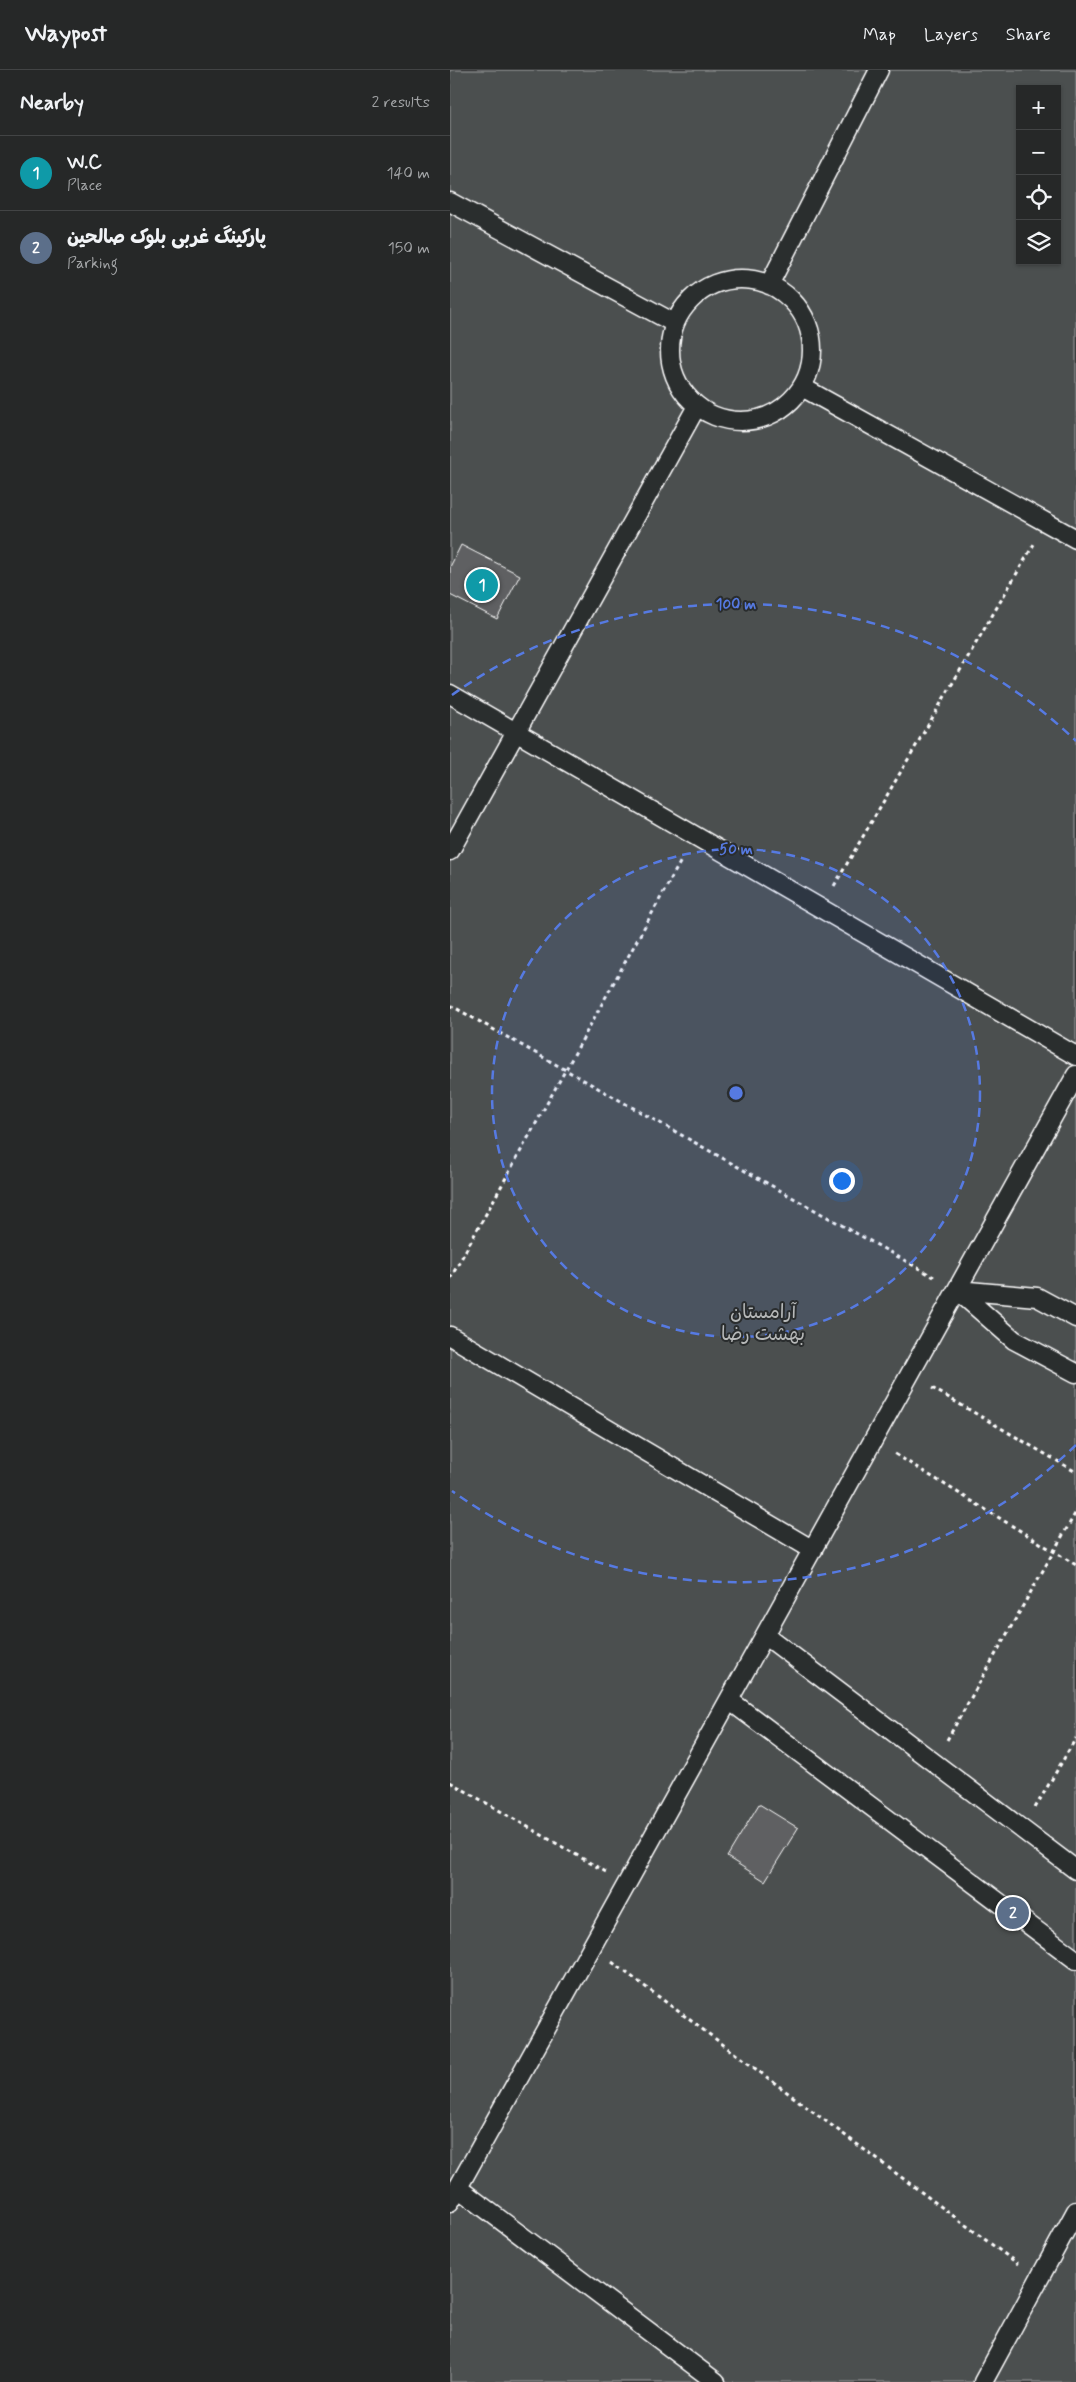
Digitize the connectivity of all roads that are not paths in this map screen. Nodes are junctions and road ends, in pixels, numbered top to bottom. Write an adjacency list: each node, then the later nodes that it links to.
1 (880, 70): 3 (lane)
2 (450, 202): 4 (lane)
3 (769, 285): 4 (lane); 5 (lane)
4 (674, 323): 6 (lane)
5 (802, 387): 6 (lane); 7 (lane)
6 (697, 406): 9 (lane)
7 (1076, 539)
8 (450, 694): 9 (lane)
9 (516, 733): 10 (lane); 11 (lane)
10 (450, 851)
11 (1076, 1056)
12 (1076, 1076): 13 (lane)
13 (957, 1290): 14 (lane); 16 (lane); 17 (lane)
14 (1076, 1318)
15 (450, 1336): 17 (lane)
16 (1076, 1373)
17 (813, 1550): 18 (lane)
18 (765, 1635): 19 (lane); 20 (lane)
19 (729, 1700): 21 (lane); 22 (lane)
20 (1076, 1870)
21 (1076, 1960)
22 (454, 2195): 24 (lane)
23 (1076, 2211): 25 (lane)
24 (716, 2382)
25 (983, 2382)

